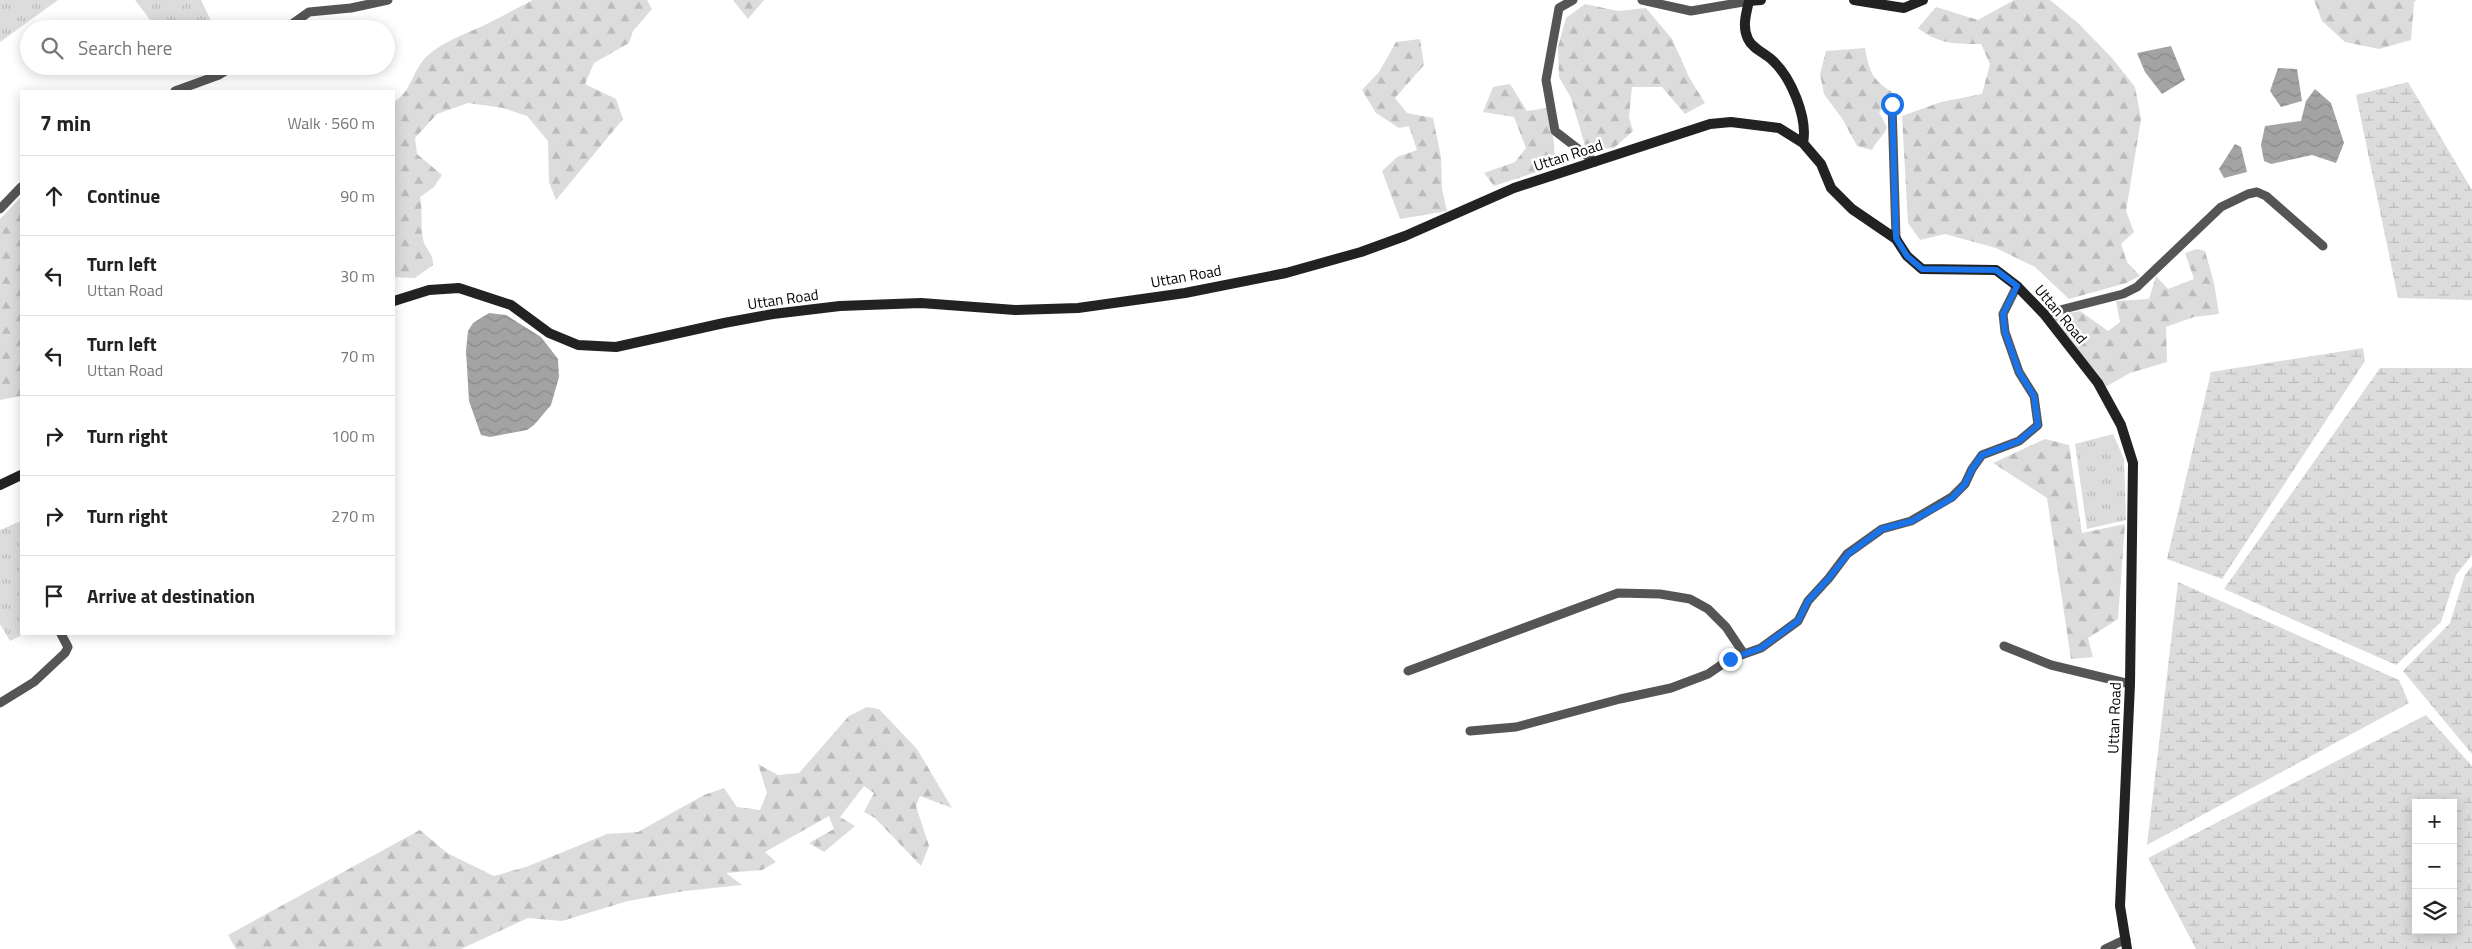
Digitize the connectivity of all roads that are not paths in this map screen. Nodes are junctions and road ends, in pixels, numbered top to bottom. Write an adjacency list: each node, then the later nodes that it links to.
1 (388, 0): 8 (street)
2 (1573, 0): 13 (street)
3 (1642, 0): 7 (street)
4 (1761, 0): 7 (main road)
5 (1854, 0): 6 (main road)
6 (1923, 0)
7 (1749, 1): 12 (main road)
8 (298, 20)
9 (219, 75): 10 (street)
10 (178, 90)
11 (1892, 104): 16 (street)
12 (1803, 143): 13 (main road, Uttan Road); 16 (main road, Uttan Road)
13 (1594, 162): 19 (main road, Uttan Road)
14 (20, 188): 15 (street)
15 (0, 209)
16 (1896, 238): 18 (main road, Uttan Road)
17 (2322, 246): 20 (street)
18 (2017, 286): 20 (main road, Uttan Road); 25 (street)
19 (395, 301)
20 (2044, 314): 27 (main road, Uttan Road)
21 (20, 475): 22 (main road)
22 (0, 485)
23 (62, 635): 28 (street)
24 (2004, 646): 27 (street)
25 (1744, 654): 26 (street); 29 (street)
26 (1408, 671)
27 (2130, 684): 30 (main road, Uttan Road)
28 (0, 703)
29 (1470, 732)
30 (2127, 944): 31 (street)
31 (2106, 949)

